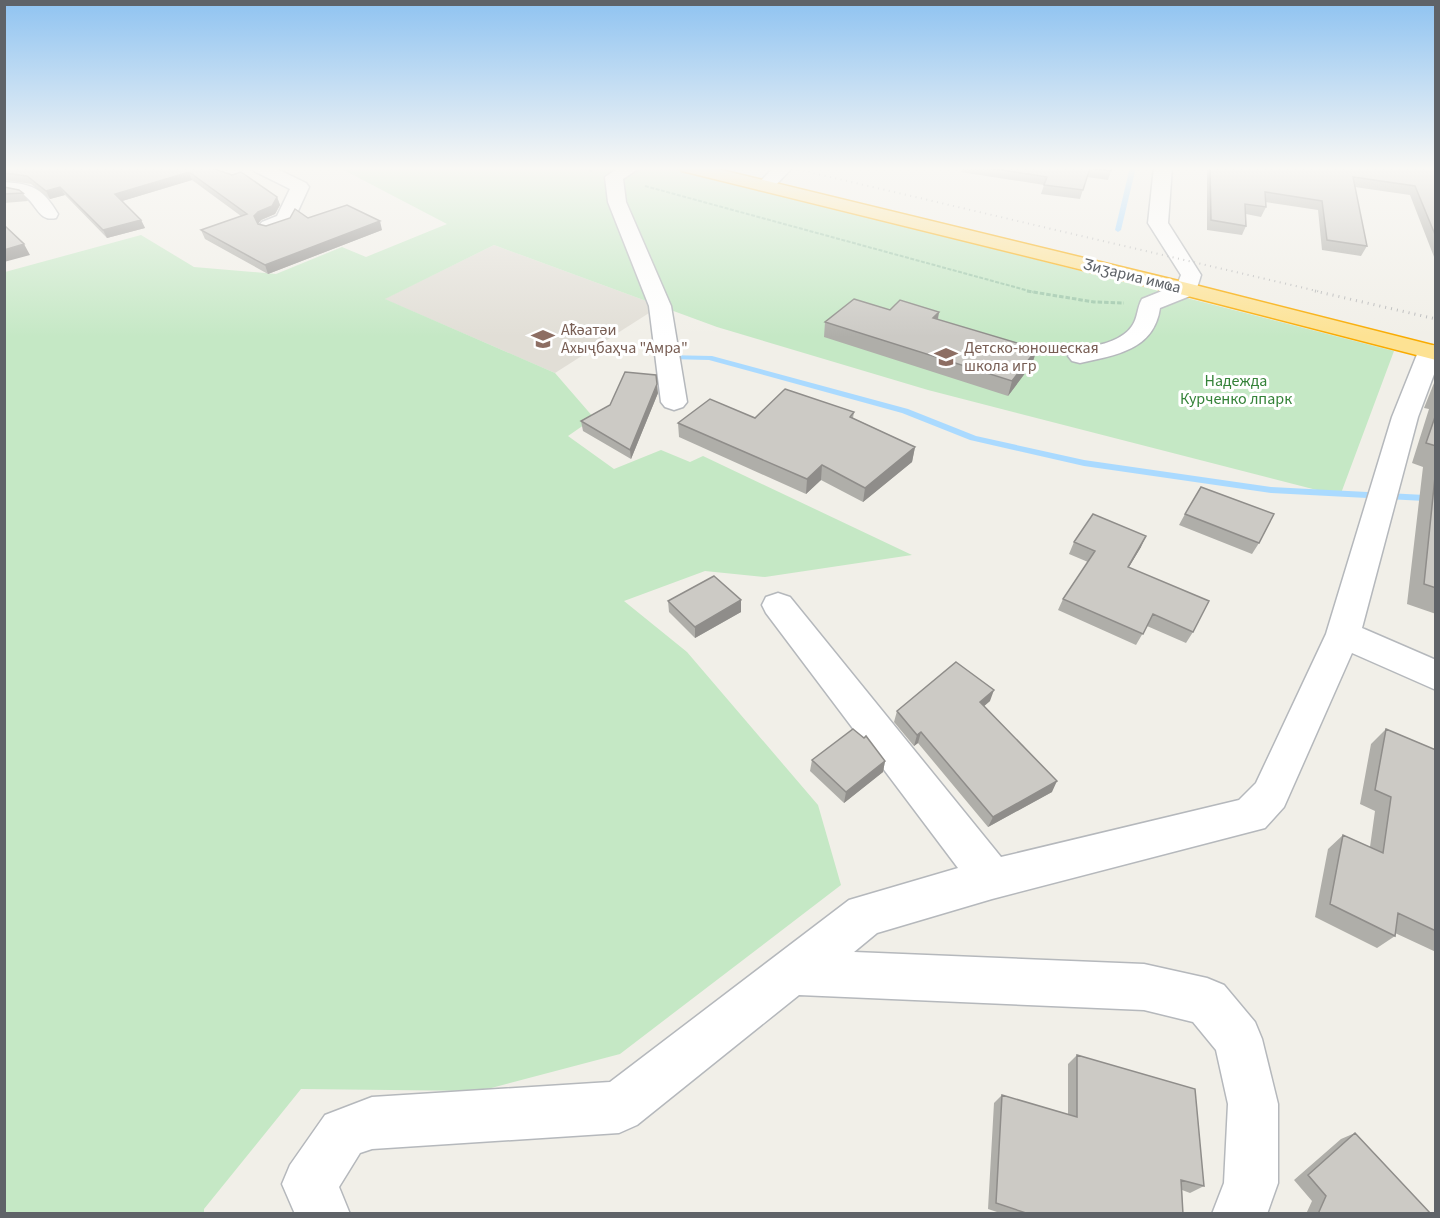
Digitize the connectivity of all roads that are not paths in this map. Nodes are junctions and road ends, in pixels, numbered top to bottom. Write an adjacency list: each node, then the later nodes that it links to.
1 (275, 224): 5 (street)
2 (626, 224): 9 (street)
3 (920, 224): 6 (highway, Ӡиӡариа имҩа)
4 (1159, 224): 6 (street)
5 (269, 226)
6 (1187, 289): 7 (highway, Ӡиӡариа имҩа); 8 (street)
7 (1433, 352): 11 (street)
8 (1080, 356)
9 (674, 402)
10 (778, 605): 13 (street)
11 (1343, 634): 12 (street); 13 (street)
12 (1436, 676)
13 (992, 879): 14 (street)
14 (789, 972): 15 (street); 16 (street)
15 (323, 1214)
16 (1239, 1214)

